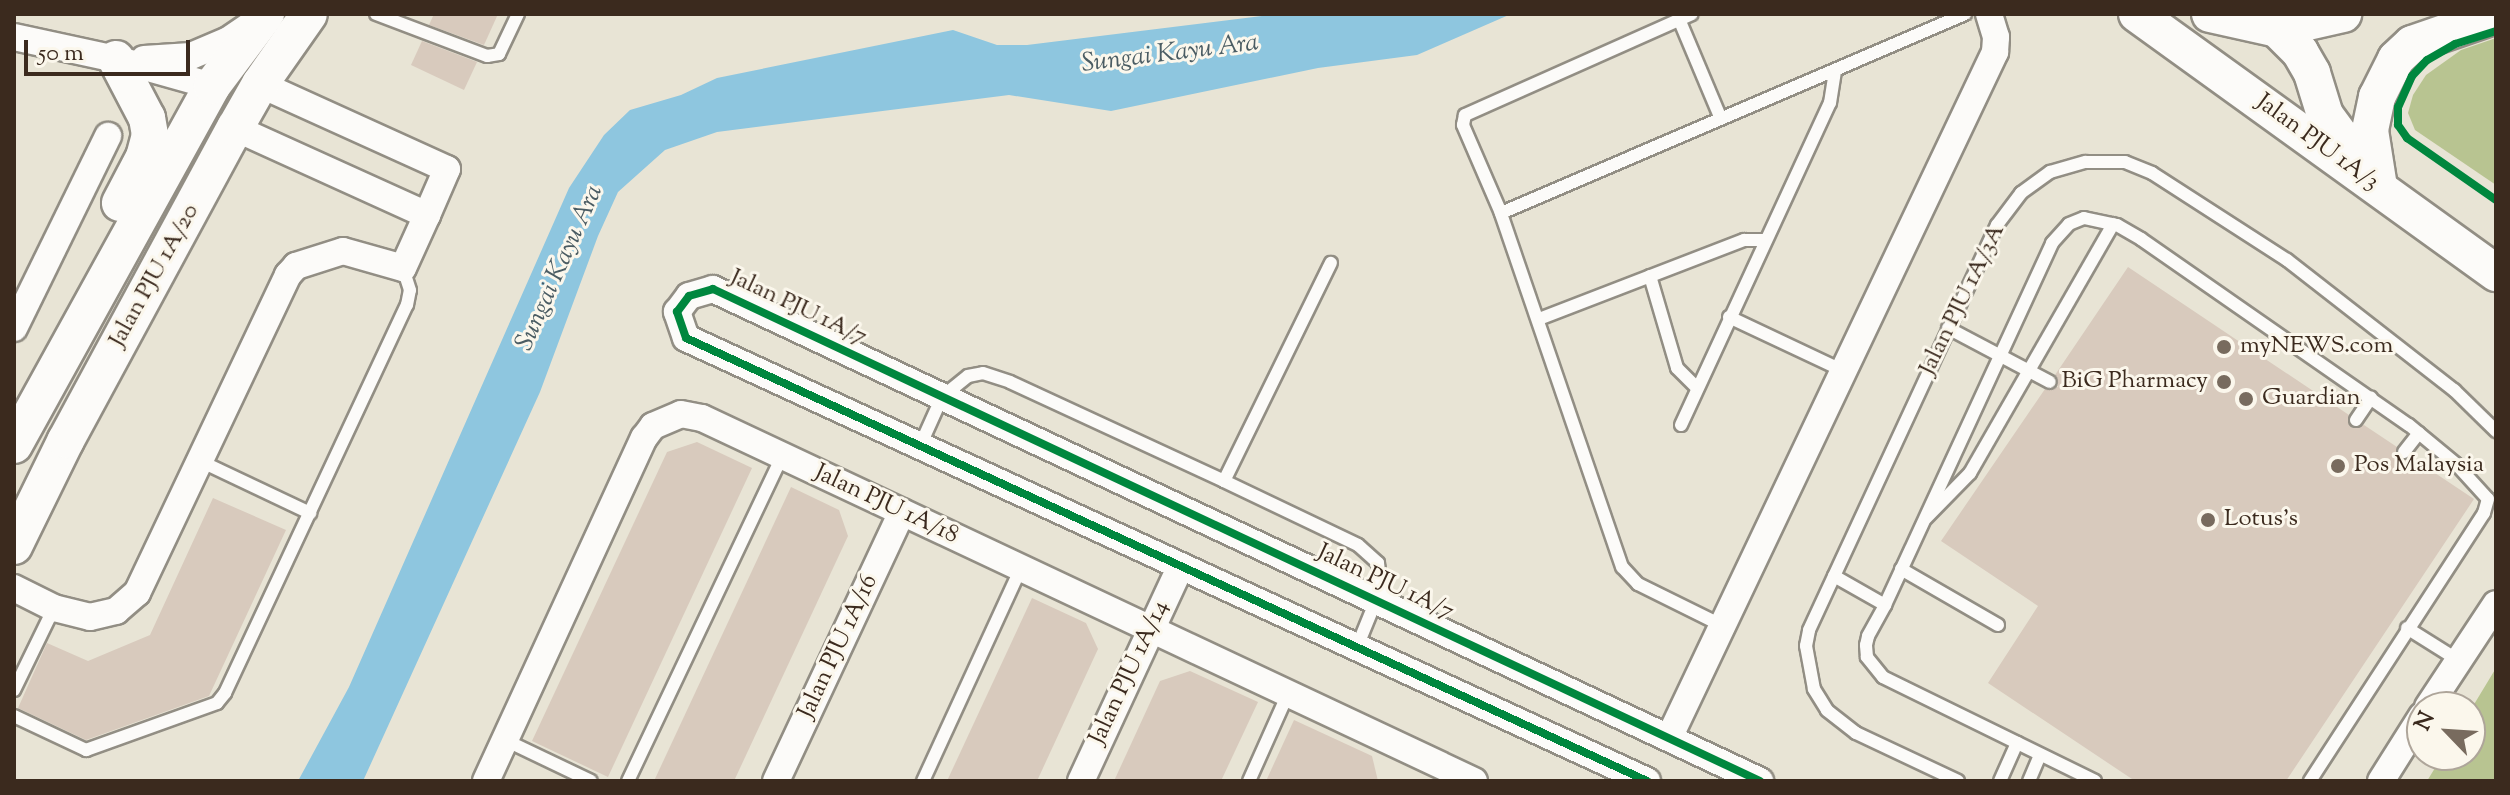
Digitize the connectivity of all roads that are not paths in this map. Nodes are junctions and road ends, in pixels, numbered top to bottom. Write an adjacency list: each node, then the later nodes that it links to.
1 (265, 14): 16 (street); 19 (street, Jalan PJU 1A/20)
2 (290, 14): 19 (street)
3 (309, 14): 18 (street, Jalan PJU 1A/20)
4 (376, 14): 13 (lane)
5 (518, 14): 13 (lane)
6 (1965, 14): 17 (lane)
7 (1989, 14): 38 (street)
8 (2137, 14): 23 (street, Jalan PJU 1A/3)
9 (2210, 14): 14 (street)
10 (2343, 14): 14 (street)
11 (2496, 15): 23 (street)
12 (1686, 17): 20 (lane); 24 (lane)
13 (409, 20)
14 (2277, 29): 23 (street)
15 (14, 37): 16 (street)
16 (116, 59): 19 (street); 43 (street)
17 (1835, 70): 20 (lane); 27 (lane)
18 (260, 84): 21 (street, Jalan PJU 1A/20); 25 (street)
19 (212, 86): 48 (street, Jalan PJU 1A/20)
20 (1721, 119): 24 (lane)
21 (235, 128): 25 (street); 57 (street, Jalan PJU 1A/20)
22 (108, 136): 34 (street)
23 (2379, 187): 30 (street, Jalan PJU 1A/3)
24 (1501, 213): 33 (lane)
25 (427, 215): 29 (street)
26 (2113, 224): 36 (lane); 37 (lane); 42 (lane)
27 (1764, 240): 31 (lane); 32 (lane)
28 (1331, 263): 53 (lane)
29 (403, 268): 52 (street); 55 (lane)
30 (2496, 273)
31 (1650, 276): 33 (lane); 40 (lane)
32 (1729, 317): 38 (lane); 40 (lane)
33 (1539, 319): 68 (lane)
34 (14, 328)
35 (1948, 328): 36 (lane); 46 (lane, Jalan PJU 1A/3A); 61 (lane, Jalan PJU 1A/3A)
36 (1998, 354): 37 (lane); 56 (lane)
37 (2028, 370): 39 (lane); 56 (lane)
38 (1844, 371): 68 (street)
39 (2050, 382)
40 (1696, 387): 45 (lane)
41 (942, 397): 49 (lane); 49 (street, Jalan PJU 1A/7); 53 (lane); 63 (street, Jalan PJU 1A/7)
42 (2371, 398): 44 (lane); 47 (lane)
43 (14, 416)
44 (2356, 420)
45 (1681, 425)
46 (2496, 431)
47 (2419, 433): 50 (lane); 69 (lane)
48 (14, 445)
49 (920, 446): 58 (street, Jalan PJU 1A/7)
50 (2404, 452)
51 (782, 456): 54 (street, Jalan PJU 1A/18); 78 (street, Jalan PJU 1A/18); 85 (lane)
52 (200, 461): 55 (lane); 66 (street)
53 (1224, 481): 63 (lane)
54 (902, 512): 59 (street, Jalan PJU 1A/18); 86 (street, Jalan PJU 1A/16)
55 (310, 513): 76 (lane)
56 (1924, 520): 60 (lane)
57 (14, 546)
58 (1181, 566): 70 (street, Jalan PJU 1A/14); 71 (street, Jalan PJU 1A/7)
59 (1021, 568): 70 (street, Jalan PJU 1A/18); 87 (lane)
60 (1901, 569): 65 (lane); 67 (lane)
61 (1834, 576): 65 (lane); 93 (lane, Jalan PJU 1A/3A)
62 (14, 588): 66 (street)
63 (1377, 601): 71 (lane); 77 (street, Jalan PJU 1A/7)
64 (2496, 604): 72 (street)
65 (1885, 605): 80 (lane)
66 (54, 608): 73 (lane)
67 (1998, 625)
68 (1723, 626): 77 (street)
69 (2407, 628): 72 (lane); 97 (lane)
70 (1150, 629): 75 (street, Jalan PJU 1A/18); 88 (street, Jalan PJU 1A/14)
71 (1357, 647): 91 (street, Jalan PJU 1A/7)
72 (2458, 660): 74 (street)
73 (14, 690)
74 (2438, 691)
75 (1288, 694): 82 (street, Jalan PJU 1A/18); 89 (lane)
76 (14, 716)
77 (1669, 738): 92 (street, Jalan PJU 1A/7)
78 (505, 740): 83 (street, Jalan PJU 1A/18); 84 (lane)
79 (2406, 741): 98 (street)
80 (2017, 743): 81 (lane); 94 (lane)
81 (2040, 755): 95 (lane); 96 (lane)
82 (1421, 770): 90 (street, Jalan PJU 1A/18)
83 (486, 781)
84 (591, 781)
85 (628, 781)
86 (776, 781)
87 (923, 781)
88 (1081, 781)
89 (1249, 781)
90 (1474, 781)
91 (1647, 781)
92 (1760, 781)
93 (1958, 781)
94 (2000, 781)
95 (2029, 781)
96 (2095, 781)
97 (2310, 781)
98 (2381, 781)

